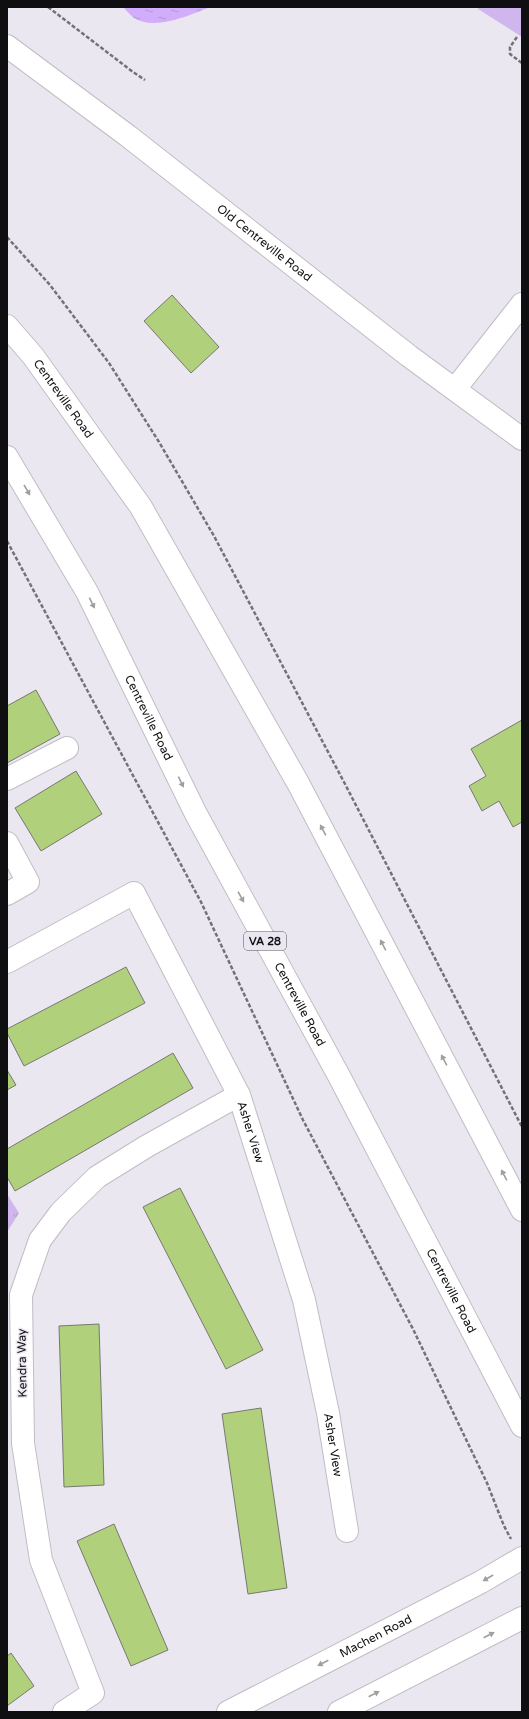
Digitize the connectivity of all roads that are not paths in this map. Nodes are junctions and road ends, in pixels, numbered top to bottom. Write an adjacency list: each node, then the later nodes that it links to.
1 (7, 46): 4 (main road, Old Centreville Road)
2 (522, 304): 4 (main road)
3 (7, 326): 13 (main road, Centreville Road, one-way to 3)
4 (455, 390): 5 (main road, Old Centreville Road)
5 (522, 439)
6 (7, 457): 14 (main road, Centreville Road / VA 28, one-way to 14)
7 (67, 748): 8 (main road)
8 (7, 778)
9 (7, 843): 10 (main road)
10 (7, 894)
11 (7, 962): 12 (main road, Asher View)
12 (239, 1095): 15 (main road, Asher View); 18 (main road, Kendra Way)
13 (522, 1210)
14 (522, 1426)
15 (347, 1531)
16 (522, 1558): 19 (main road, Machen Road, one-way to 19)
17 (522, 1618): 20 (main road, one-way to 17)
18 (64, 1712)
19 (228, 1712)
20 (339, 1712)

